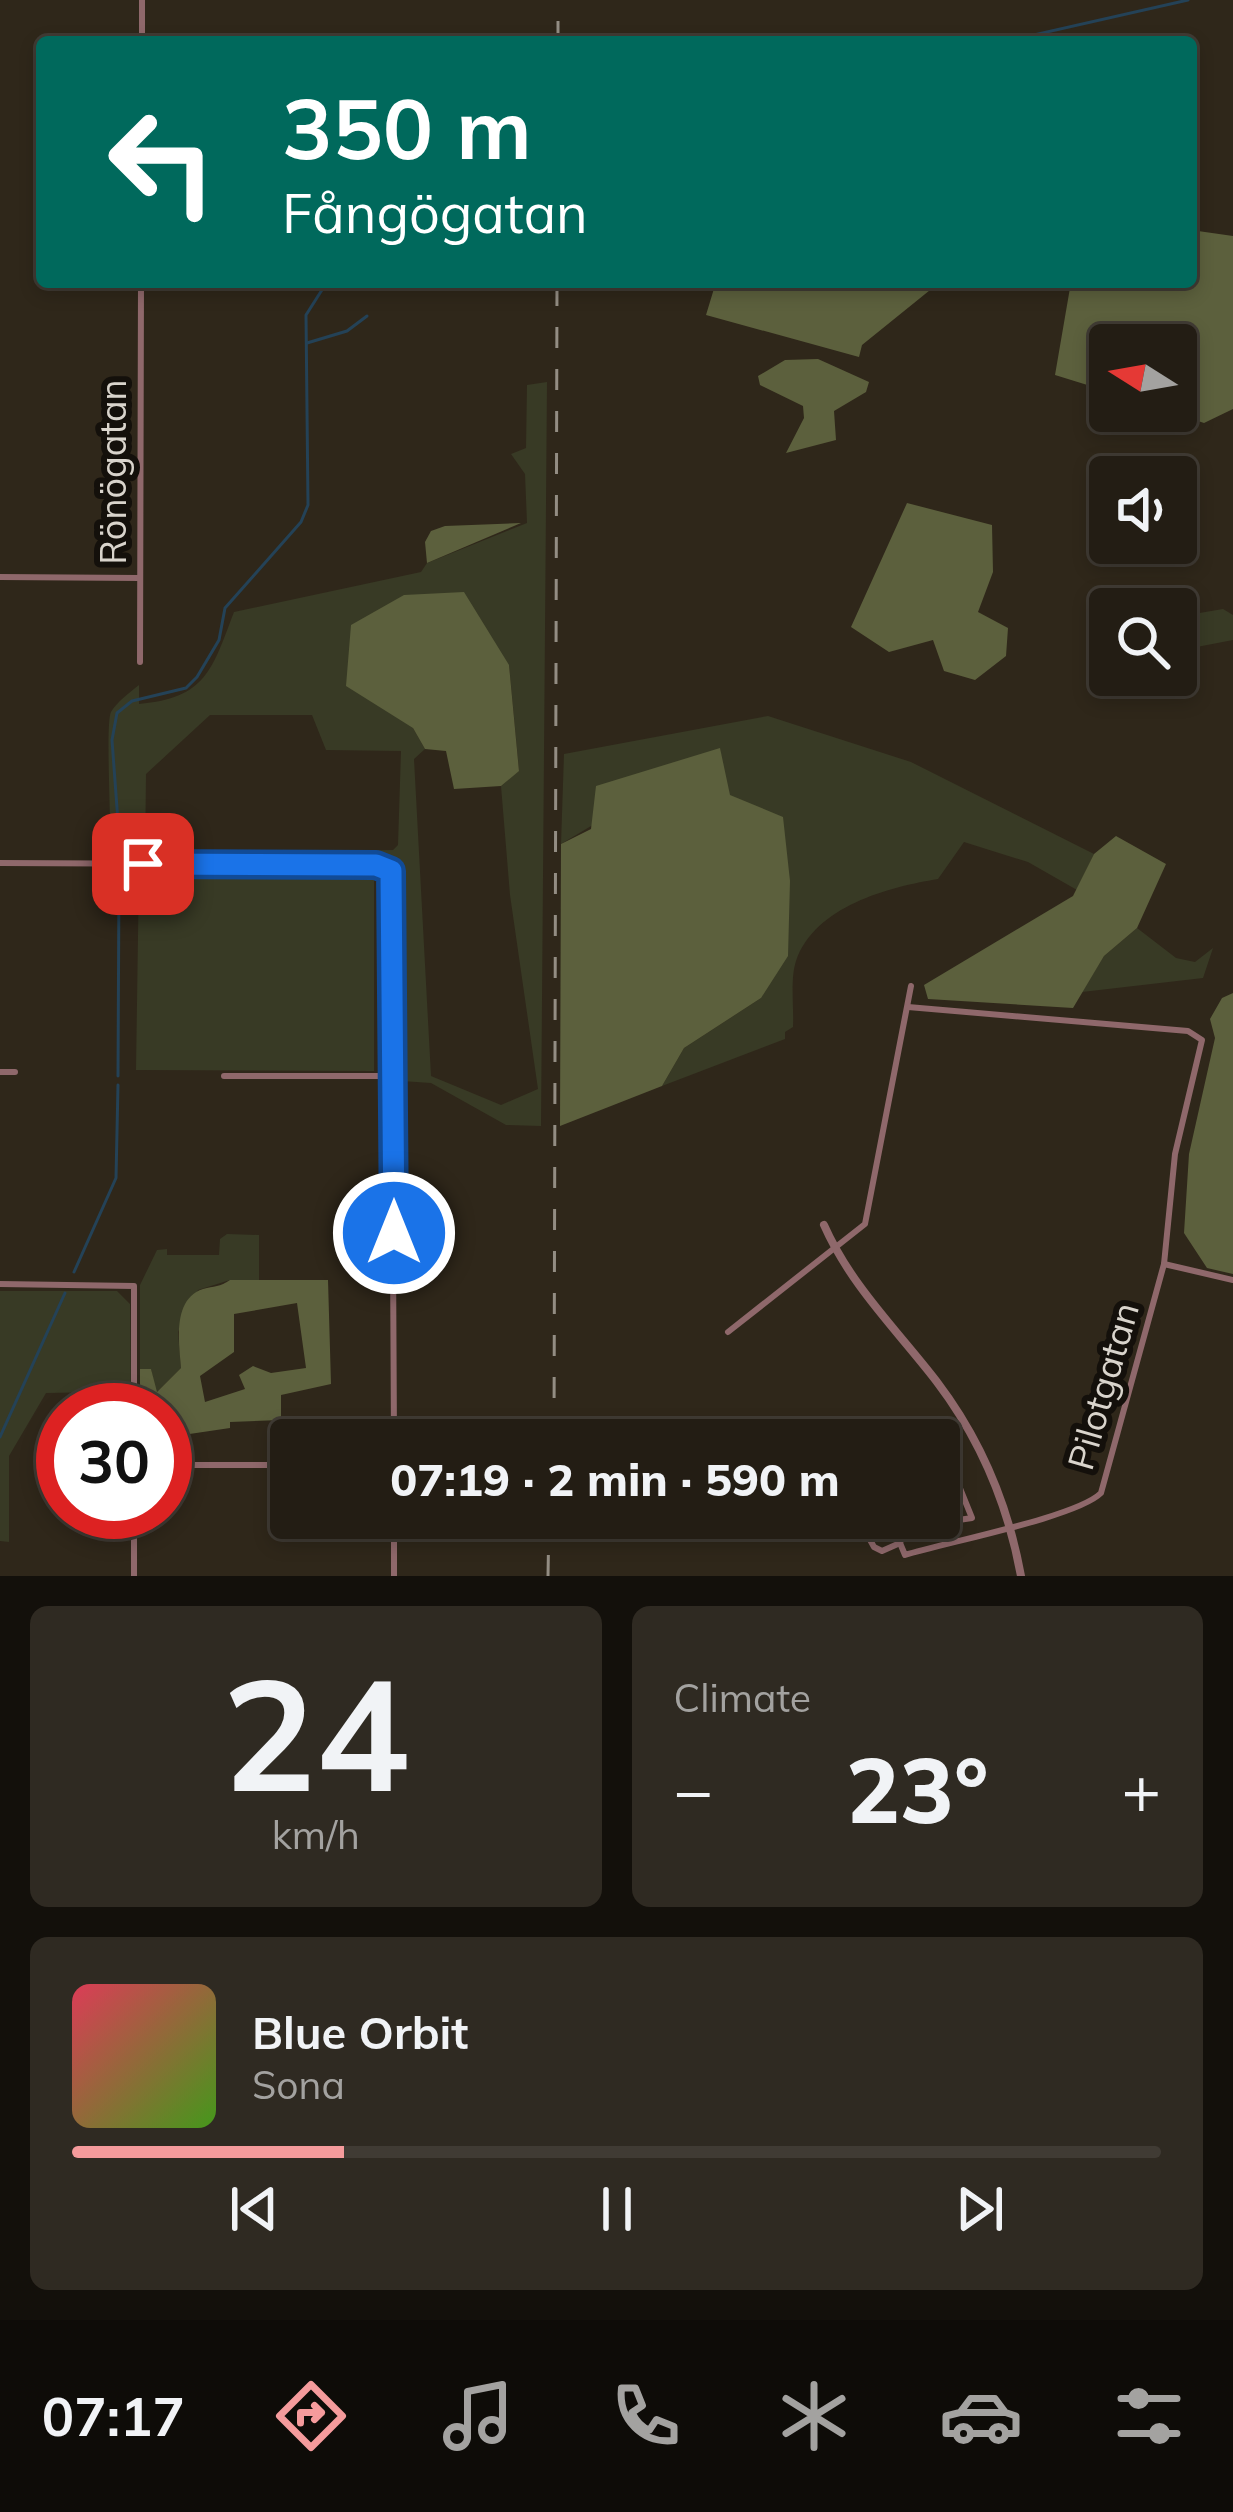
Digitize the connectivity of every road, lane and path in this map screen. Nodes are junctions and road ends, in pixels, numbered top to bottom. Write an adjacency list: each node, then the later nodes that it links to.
1 (142, 0): 2 (street)
2 (142, 36)
3 (141, 288): 5 (street, Rönögatan)
4 (0, 578): 5 (street)
5 (140, 578): 6 (street, Rönögatan)
6 (140, 662)
7 (0, 863): 13 (street)
8 (911, 986): 9 (street)
9 (908, 1007): 15 (street); 16 (street)
10 (0, 1072): 11 (street)
11 (15, 1072)
12 (224, 1076): 13 (street)
13 (394, 1076): 21 (street)
14 (824, 1225): 15 (street)
15 (835, 1246): 19 (street); 26 (street)
16 (1164, 1264): 17 (street, Pilotgatan); 26 (street, Pilotgatan)
17 (1233, 1280)
18 (0, 1284): 20 (street)
19 (728, 1332)
20 (134, 1383)
21 (394, 1419)
22 (192, 1465): 23 (street)
23 (270, 1465)
24 (960, 1488): 25 (street)
25 (960, 1520)
26 (1009, 1525): 31 (street); 34 (street)
27 (134, 1539): 32 (street)
28 (394, 1539): 33 (street)
29 (870, 1539): 31 (street)
30 (902, 1539): 31 (street)
31 (900, 1544)
32 (134, 1576)
33 (394, 1576)
34 (1021, 1576)

